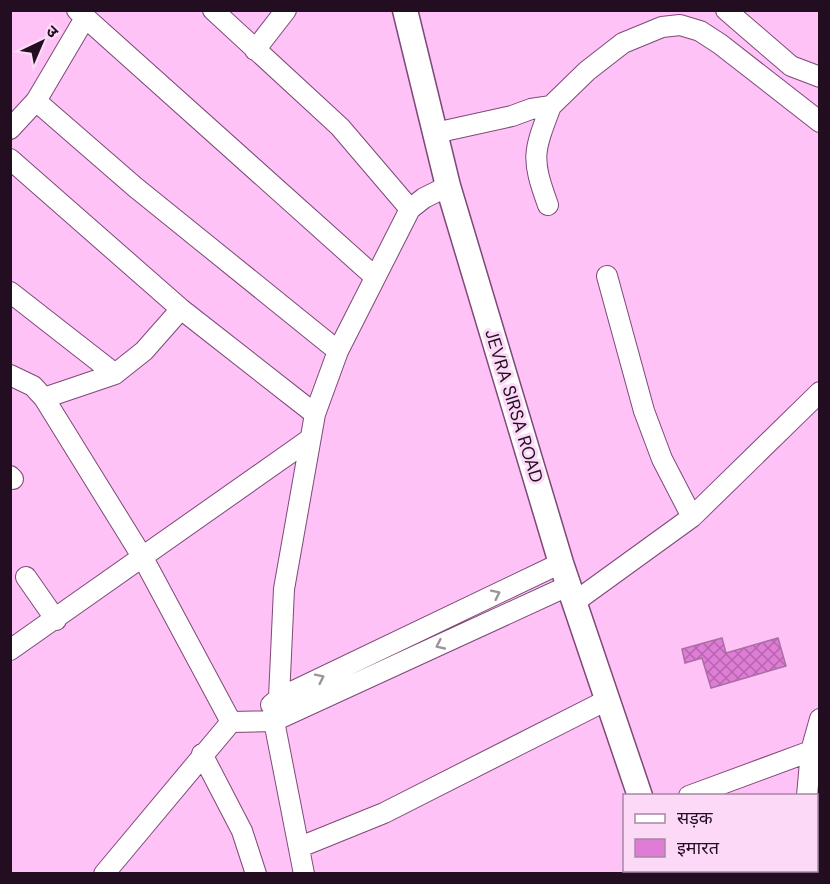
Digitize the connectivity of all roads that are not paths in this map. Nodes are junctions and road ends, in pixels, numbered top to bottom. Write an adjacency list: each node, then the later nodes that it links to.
1 (213, 10): 6 (street)
2 (286, 10): 6 (street)
3 (405, 10): 12 (street, JEVRA SIRSA ROAD)
4 (726, 10): 7 (street)
5 (81, 14): 8 (street); 18 (street)
6 (255, 50): 16 (street)
7 (819, 78)
8 (36, 101): 11 (street); 21 (street)
9 (551, 106): 10 (street); 12 (street); 15 (street)
10 (819, 122)
11 (10, 129)
12 (435, 133): 14 (street, JEVRA SIRSA ROAD)
13 (10, 159): 20 (street)
14 (448, 186): 16 (street); 30 (street, JEVRA SIRSA ROAD)
15 (548, 205)
16 (410, 209): 18 (street)
17 (607, 276): 28 (street)
18 (375, 277): 21 (street)
19 (10, 292): 22 (street)
20 (181, 309): 22 (street); 26 (street)
21 (338, 351): 26 (street)
22 (115, 374): 25 (street)
23 (10, 375): 25 (street)
24 (819, 392): 28 (street)
25 (44, 398): 29 (street)
26 (315, 414): 27 (street)
27 (310, 440): 29 (street); 35 (street)
28 (692, 517): 32 (street)
29 (143, 558): 33 (street); 40 (street)
30 (561, 563): 32 (street, JEVRA SIRSA ROAD); 35 (street, one-way to 30)
31 (26, 577): 33 (street)
32 (573, 593): 36 (street, JEVRA SIRSA ROAD); 39 (street, one-way to 39)
33 (56, 620): 34 (street)
34 (10, 650)
35 (279, 698): 38 (street); 39 (street)
36 (608, 700): 43 (street, JEVRA SIRSA ROAD); 46 (street)
37 (819, 719): 41 (street)
38 (254, 720): 39 (street); 40 (street)
39 (274, 721): 46 (street)
40 (231, 722): 42 (street)
41 (811, 751): 44 (street); 45 (street)
42 (202, 754): 47 (street); 48 (street)
43 (640, 794)
44 (692, 794)
45 (807, 794)
46 (300, 847): 49 (street)
47 (104, 873)
48 (256, 873)
49 (304, 873)

